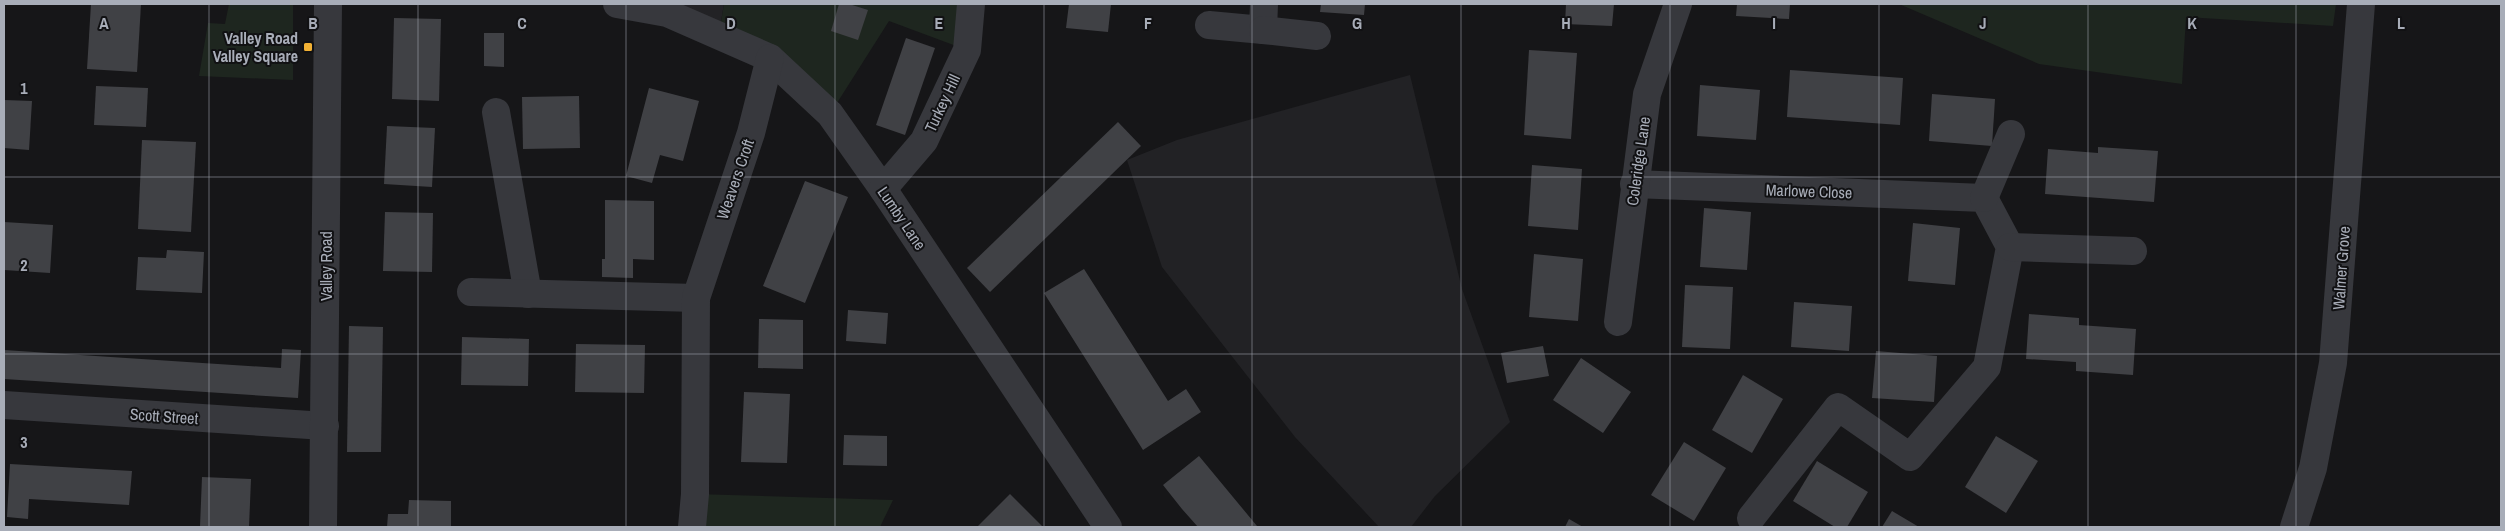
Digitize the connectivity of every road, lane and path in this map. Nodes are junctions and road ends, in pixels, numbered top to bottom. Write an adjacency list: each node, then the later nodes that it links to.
1 (328, 4): 22 (street, Valley Road)
2 (617, 4): 9 (street, Lumby Lane)
3 (971, 4): 13 (street, Turkey Hill)
4 (1678, 4): 12 (street, Coleridge Lane)
5 (2361, 4): 27 (street, Walmer Grove)
6 (1263, 17): 7 (street); 8 (street)
7 (1209, 25)
8 (1317, 36)
9 (770, 58): 13 (street, Lumby Lane); 19 (street, Weavers Croft)
10 (496, 112): 18 (street)
11 (2011, 134): 14 (street)
12 (1634, 184): 14 (street, Marlowe Close); 20 (street, Coleridge Lane)
13 (883, 189): 26 (street, Lumby Lane)
14 (1984, 198): 15 (street)
15 (2010, 247): 16 (street); 23 (street)
16 (2133, 252)
17 (471, 292): 18 (street)
18 (528, 294): 19 (street)
19 (696, 298): 25 (street, Weavers Croft)
20 (1618, 322)
21 (4, 405): 22 (street, Scott Street)
22 (325, 426): 24 (street, Valley Road)
23 (1751, 518)
24 (323, 527)
25 (692, 527)
26 (1108, 527)
27 (2294, 527)

